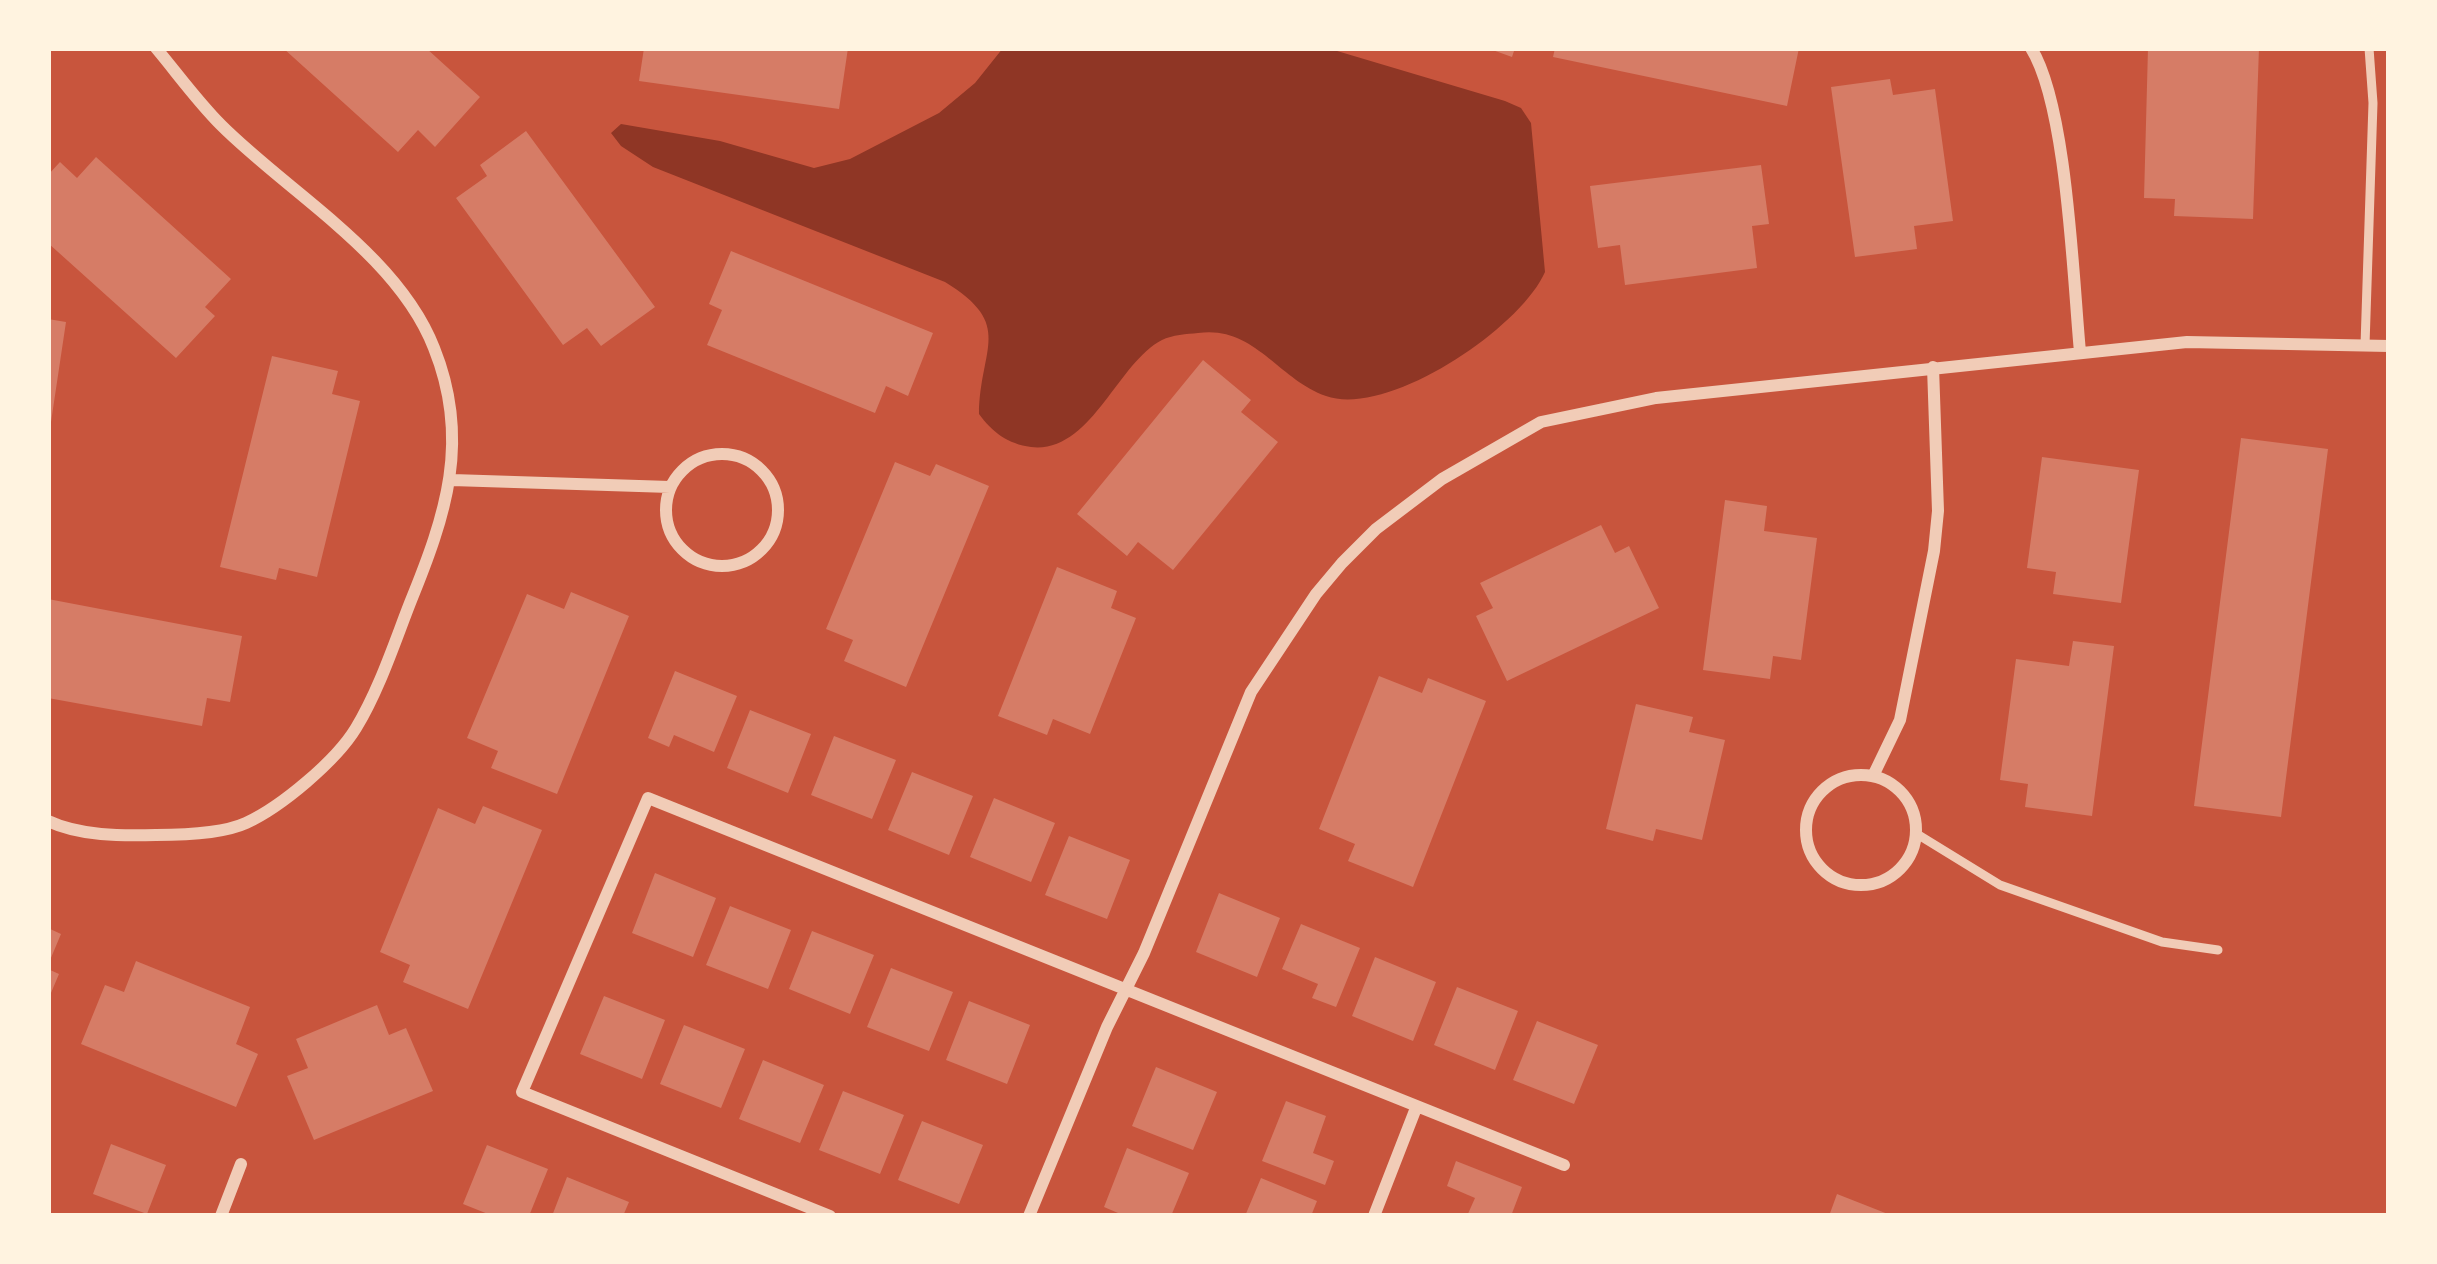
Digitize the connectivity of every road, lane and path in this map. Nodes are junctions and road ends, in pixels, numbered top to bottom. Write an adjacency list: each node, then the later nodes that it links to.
1 (156, 48): 8 (street)
2 (2031, 48): 6 (street)
3 (2369, 48): 4 (lane)
4 (2365, 345): 5 (street); 6 (street)
5 (2389, 346)
6 (2080, 352): 7 (street)
7 (1933, 367): 10 (street); 14 (street)
8 (452, 480): 9 (street); 11 (street)
9 (670, 488): 9 (street)
10 (1873, 776): 12 (street); 12 (street)
11 (48, 821)
12 (1917, 834): 13 (lane)
13 (2218, 950)
14 (1126, 992): 15 (street); 19 (street); 20 (street)
15 (1416, 1108): 17 (street); 21 (street)
16 (241, 1164): 18 (street)
17 (1564, 1165)
18 (221, 1216)
19 (830, 1216)
20 (1029, 1216)
21 (1374, 1216)

